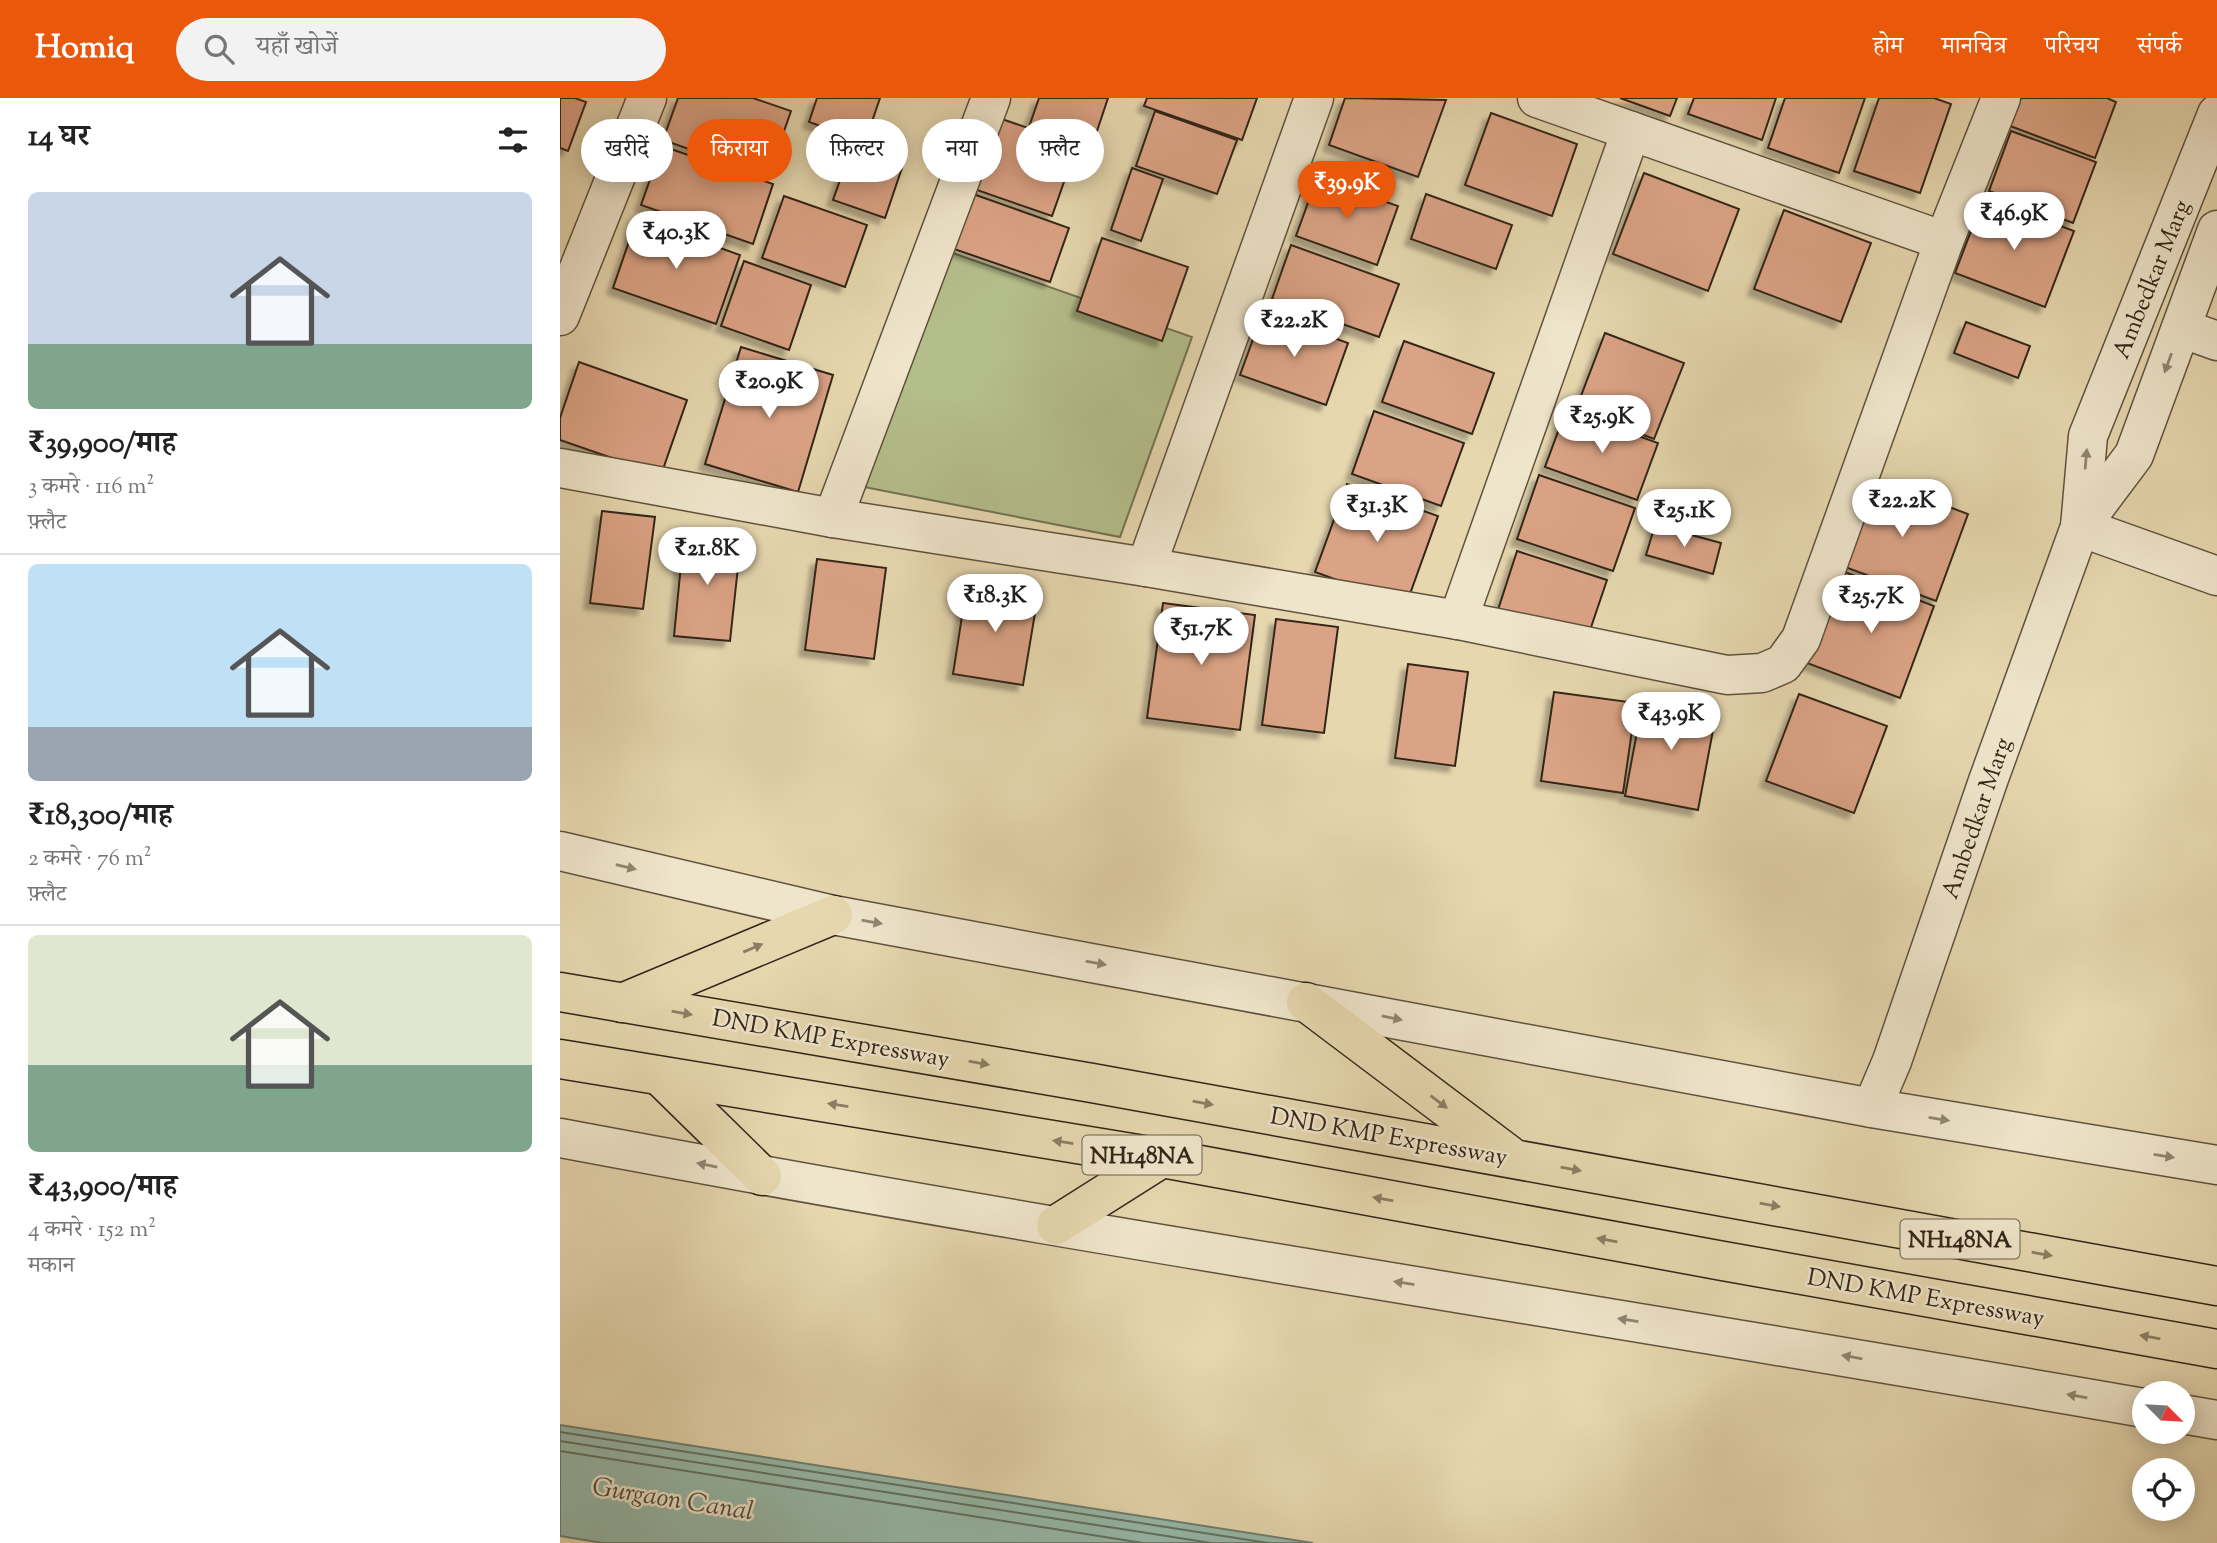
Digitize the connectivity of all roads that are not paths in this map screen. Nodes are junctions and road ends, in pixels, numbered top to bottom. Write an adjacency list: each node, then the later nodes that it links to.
1 (647, 98): 10 (street)
2 (991, 98): 14 (street)
3 (1314, 98): 16 (street)
4 (1538, 98): 7 (street)
5 (2001, 98): 9 (street)
6 (2217, 114): 15 (street, Ambedkar Marg, one-way to 6)
7 (1631, 131): 9 (street); 18 (street)
8 (2217, 230): 11 (street, Ambedkar Marg)
9 (1944, 241): 18 (street)
10 (560, 316)
11 (2181, 328): 12 (street); 15 (street, Ambedkar Marg, one-way to 15)
12 (2217, 341)
13 (560, 468): 14 (street)
14 (833, 518): 16 (street)
15 (2080, 527): 17 (street); 26 (street, Ambedkar Marg)
16 (1146, 567): 18 (street)
17 (2217, 576)
18 (1458, 620)
19 (560, 851): 20 (street, one-way to 20)
20 (833, 915): 22 (street, one-way to 22); 23 (highway, one-way to 20)
21 (563, 993): 23 (highway, DND KMP Expressway / NH148NA)
22 (1306, 1002): 26 (street, one-way to 26); 29 (highway, one-way to 29)
23 (622, 1003): 29 (highway, DND KMP Expressway / NH148NA, one-way to 29)
24 (560, 1059): 25 (highway, DND KMP Expressway / NH148NA)
25 (660, 1076): 28 (highway, DND KMP Expressway / NH148NA, one-way to 25); 31 (highway)
26 (1872, 1108): 30 (street, one-way to 30)
27 (560, 1138): 31 (street, one-way to 27)
28 (1162, 1158): 32 (highway); 34 (highway, DND KMP Expressway / NH148NA, one-way to 28)
29 (1515, 1159): 33 (highway, DND KMP Expressway / NH148NA, one-way to 33)
30 (2217, 1165)
31 (762, 1176): 32 (street)
32 (1056, 1225): 35 (street, one-way to 32)
33 (2217, 1286)
34 (2217, 1349)
35 (2132, 1406)
36 (2195, 1417): 37 (street)
37 (2217, 1420)

